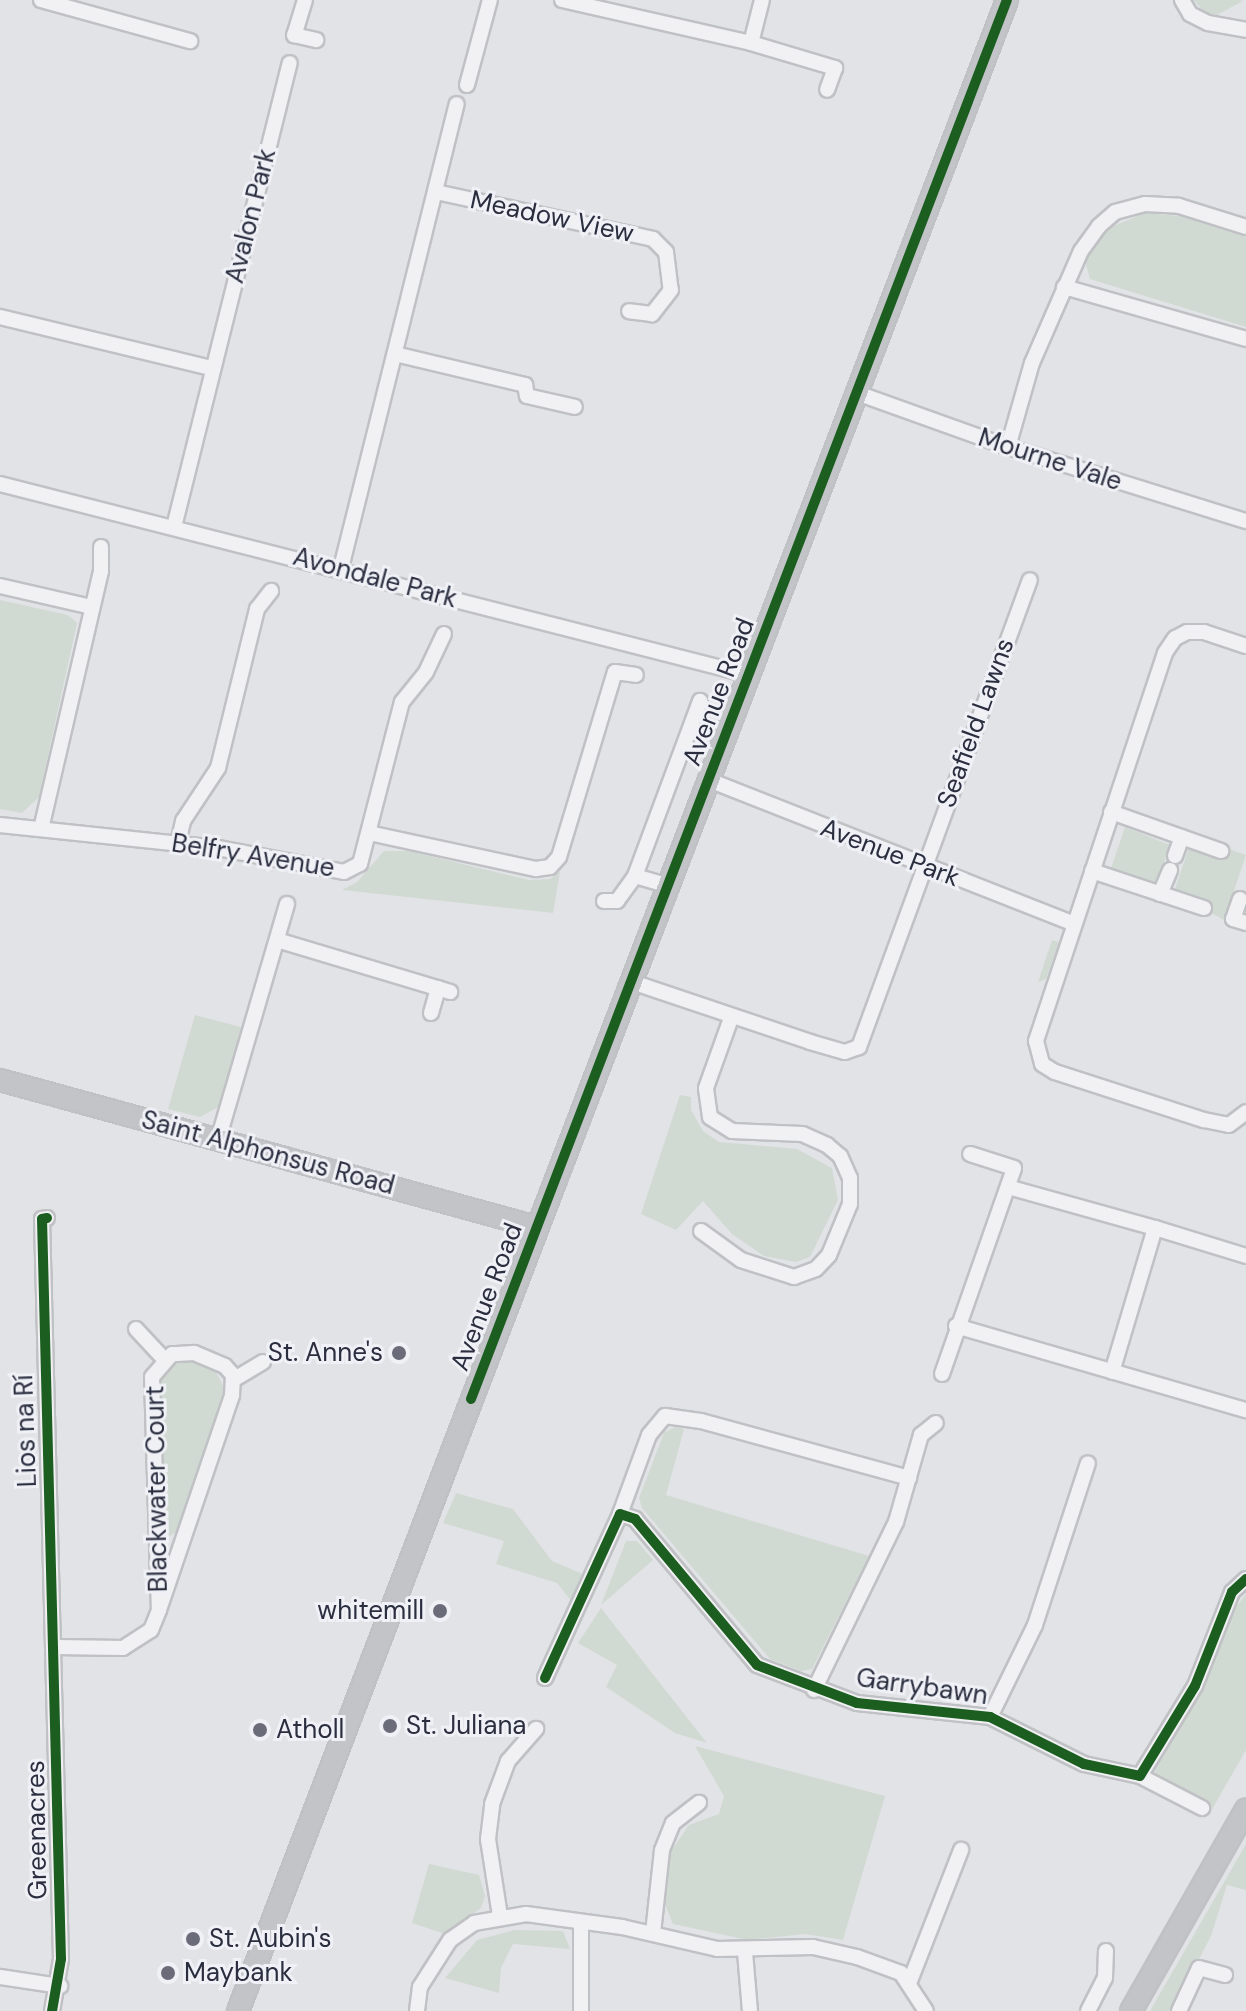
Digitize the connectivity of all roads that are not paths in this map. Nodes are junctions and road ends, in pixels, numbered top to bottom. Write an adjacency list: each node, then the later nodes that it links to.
1 (41, 0): 10 (street)
2 (305, 0): 9 (street)
3 (490, 0): 13 (street)
4 (562, 0): 11 (street)
5 (762, 0): 11 (street)
6 (1007, 0): 24 (main road, Avenue Road)
7 (1182, 0): 8 (street)
8 (1246, 30)
9 (316, 40)
10 (190, 41)
11 (751, 43): 14 (street)
12 (290, 63): 23 (street, Avalon Park)
13 (467, 85)
14 (827, 90)
15 (457, 104): 16 (street, Meadow View)
16 (436, 192): 19 (street, Meadow View); 22 (street, Meadow View)
17 (1246, 227): 18 (street)
18 (1064, 287): 21 (street); 26 (street)
19 (629, 311)
20 (0, 317): 23 (street)
21 (1246, 339)
22 (395, 354): 25 (street); 31 (street, Meadow View)
23 (211, 368): 29 (street, Avalon Park)
24 (857, 393): 26 (street, Mourne Vale); 39 (main road, Avenue Road)
25 (575, 407)
26 (1008, 447): 28 (street, Mourne Vale)
27 (0, 484): 29 (street, Avondale Park)
28 (1246, 521)
29 (174, 527): 31 (street, Avondale Park)
30 (101, 547): 35 (street)
31 (341, 568): 39 (street, Avondale Park)
32 (1030, 580): 49 (street, Seafield Lawns)
33 (0, 586): 35 (street)
34 (271, 591): 47 (street)
35 (92, 607): 44 (street)
36 (444, 634): 45 (street, Belfry Avenue)
37 (1246, 646): 42 (street)
38 (636, 675): 45 (street)
39 (749, 675): 41 (main road, Avenue Road)
40 (700, 701): 51 (street)
41 (709, 780): 49 (street, Avenue Park); 52 (main road, Avenue Road)
42 (1111, 812): 46 (street); 50 (street)
43 (0, 825): 44 (street, Belfry Avenue)
44 (41, 829): 47 (street, Belfry Avenue)
45 (369, 833): 47 (street, Belfry Avenue)
46 (1182, 837): 48 (street); 53 (street)
47 (178, 843)
48 (1221, 851)
49 (924, 868): 58 (street, Avenue Park); 63 (street, Seafield Lawns)
50 (1092, 871): 53 (street); 58 (street)
51 (635, 876): 52 (street); 55 (street)
52 (669, 886): 61 (main road, Avenue Road)
53 (1160, 894): 57 (street)
54 (1240, 899): 59 (street)
55 (604, 901)
56 (287, 904): 60 (street)
57 (1204, 908)
58 (1072, 923): 65 (street)
59 (1246, 923)
60 (277, 940): 62 (street); 66 (street)
61 (632, 982): 63 (street); 70 (main road, Avenue Road)
62 (431, 1013)
63 (731, 1018): 72 (street)
64 (0, 1080): 66 (main road, Saint Alphonsus Road)
65 (1246, 1112)
66 (218, 1140): 70 (main road, Saint Alphonsus Road)
67 (970, 1154): 68 (street)
68 (1008, 1187): 71 (street); 74 (street)
69 (47, 1218): 88 (street, Lios na Rí)
70 (536, 1227): 108 (main road, Avenue Road)
71 (1155, 1228): 73 (street); 78 (street)
72 (701, 1231)
73 (1246, 1256)
74 (956, 1326): 78 (street); 79 (street)
75 (136, 1329): 76 (street)
76 (164, 1359): 80 (street, Blackwater Court); 87 (street, Blackwater Court)
77 (263, 1362): 80 (street)
78 (1112, 1372): 81 (street)
79 (942, 1374)
80 (233, 1380): 87 (street, Blackwater Court)
81 (1246, 1410)
82 (936, 1423): 84 (street, Garrybawn)
83 (1088, 1463): 91 (street, Garrybawn)
84 (909, 1478): 85 (street); 90 (street, Garrybawn)
85 (620, 1514): 89 (street); 90 (street, Garrybawn)
86 (1246, 1579): 93 (street)
87 (159, 1610): 88 (street, Blackwater Court)
88 (56, 1647): 106 (street, Greenacres)
89 (545, 1678)
90 (814, 1690): 91 (street, Garrybawn)
91 (990, 1717): 93 (street, Garrybawn)
92 (536, 1729): 98 (street)
93 (1140, 1776): 95 (street, Garrybawn)
94 (699, 1803): 100 (street)
95 (1202, 1808)
96 (1246, 1809): 114 (main road)
97 (961, 1850): 105 (street)
98 (500, 1916): 99 (street); 109 (street)
99 (581, 1922): 100 (street); 110 (street)
100 (653, 1933): 102 (street)
101 (1106, 1951): 113 (street)
102 (745, 1952): 105 (street); 111 (street)
103 (1225, 1975): 115 (street)
104 (0, 1977): 106 (street)
105 (910, 1981): 112 (street)
106 (60, 1986): 107 (street, Greenacres)
107 (52, 2011)
108 (238, 2011)
109 (417, 2011)
110 (581, 2011)
111 (750, 2011)
112 (926, 2011)
113 (1088, 2011)
114 (1131, 2011)
115 (1179, 2011)

